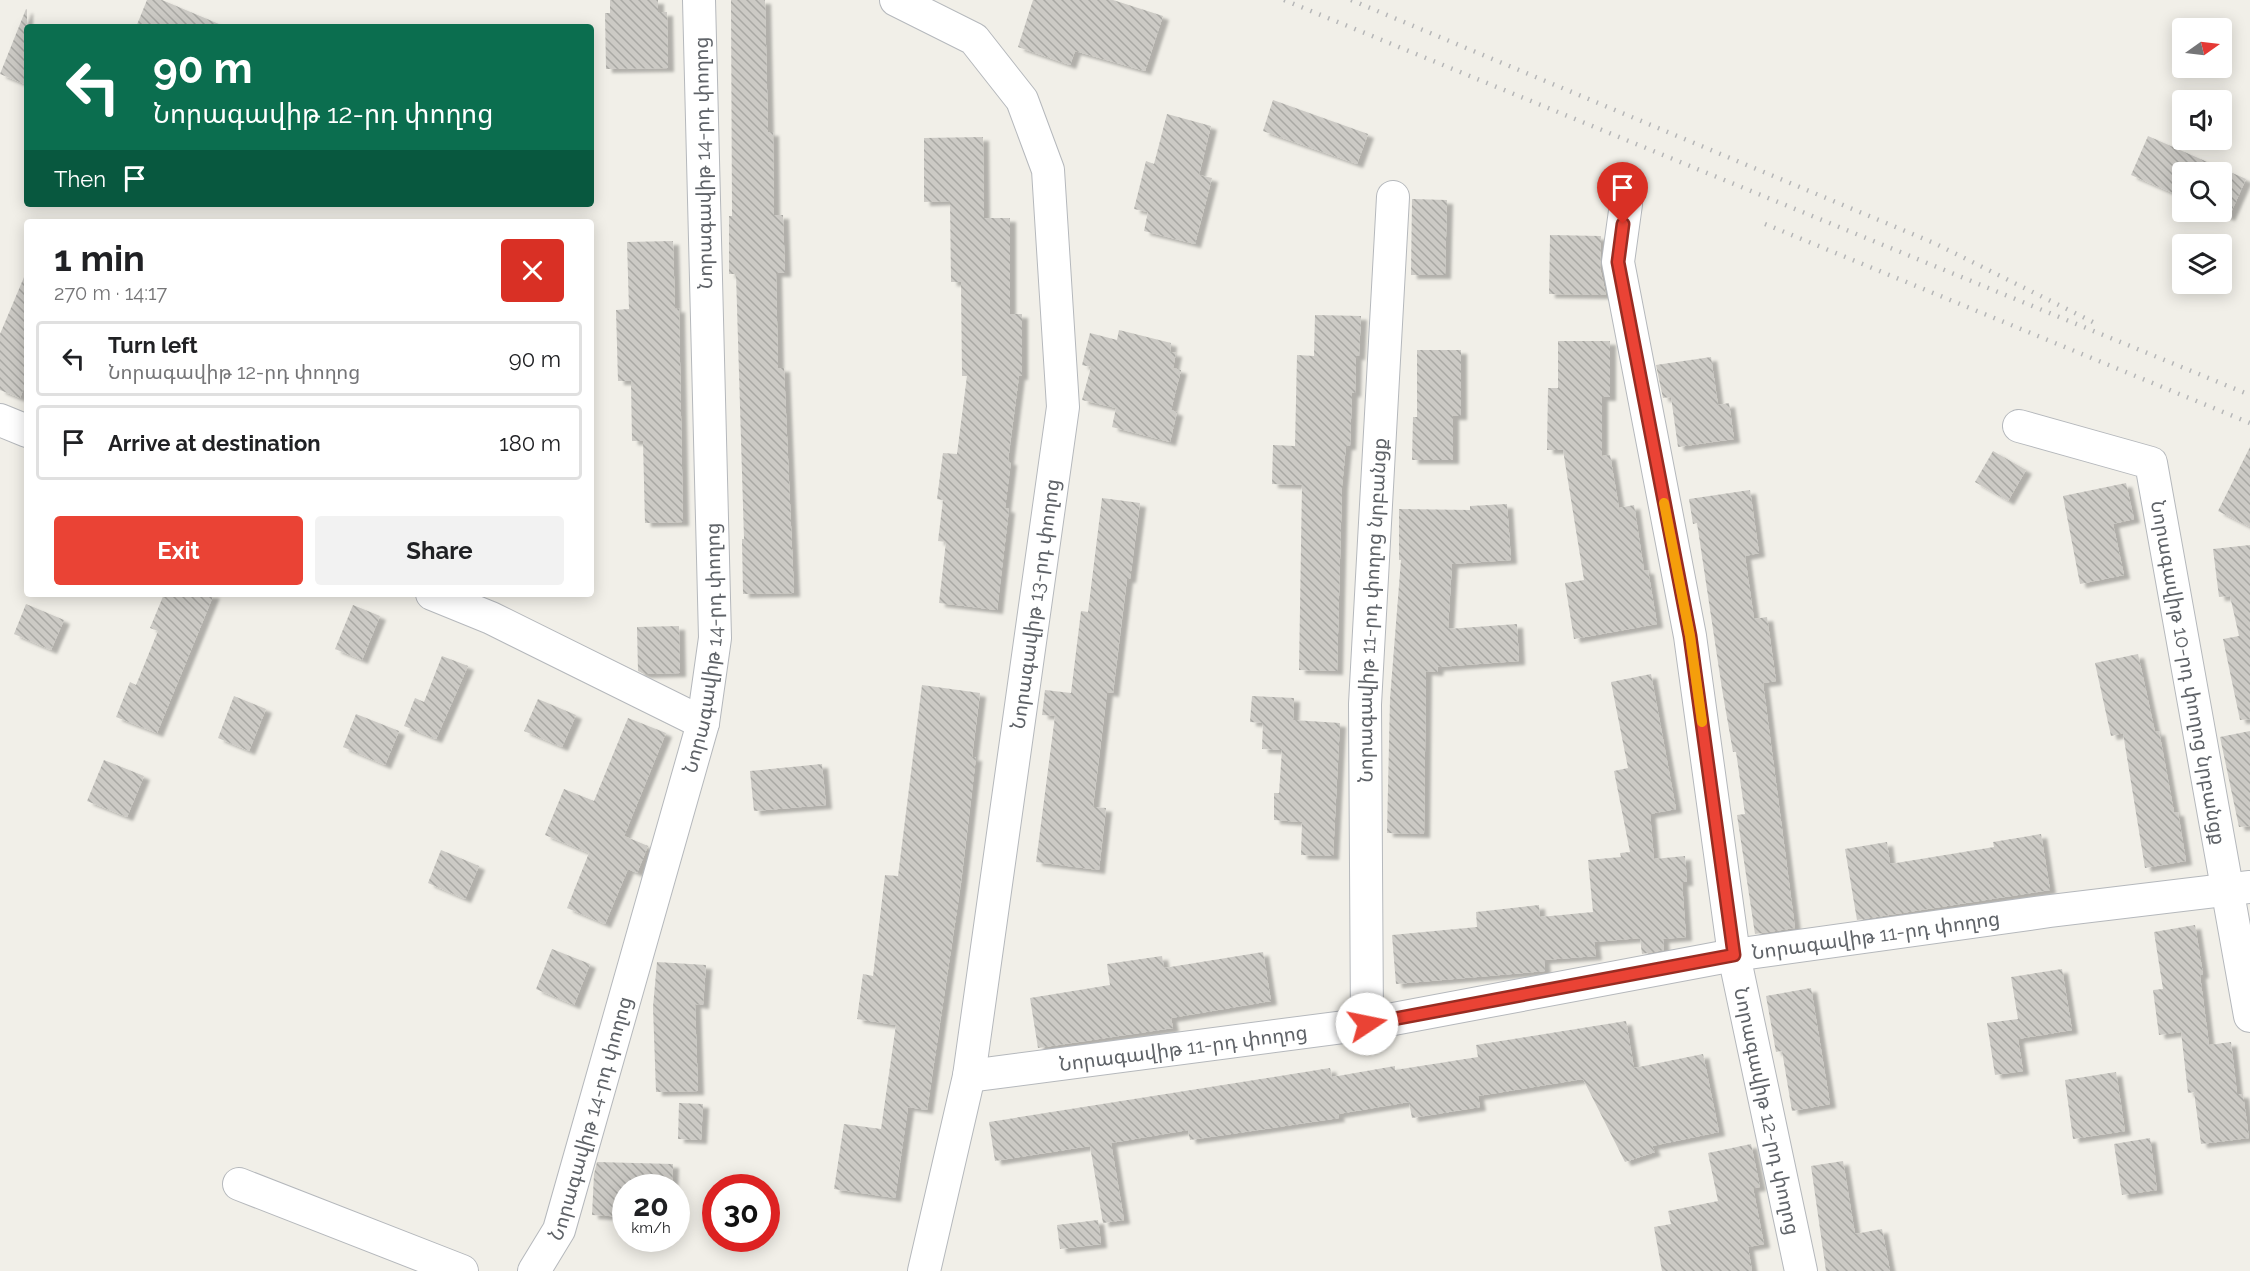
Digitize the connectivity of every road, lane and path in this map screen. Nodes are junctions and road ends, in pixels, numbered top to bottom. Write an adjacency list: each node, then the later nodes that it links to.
1 (699, 0): 9 (street, Նորագավիթ 14-րդ փողոց)
2 (896, 0): 14 (street, Նորագավիթ 13-րդ փողոց)
3 (1394, 197): 13 (street, Նորագավիթ 11-րդ փողոց նրբանցք)
4 (1626, 204): 11 (street, Նորագավիթ 12-րդ փողոց)
5 (0, 420): 7 (street)
6 (2019, 426): 10 (street, Նորագավիթ 10-րդ փողոց նրբանցք)
7 (24, 429)
8 (439, 597): 9 (street)
9 (703, 723): 17 (street, Նորագավիթ 14-րդ փողոց)
10 (2238, 888): 11 (street, Նորագավիթ 11-րդ փողոց); 12 (street, Նորագավիթ 10-րդ փողոց նրբանցք)
11 (1734, 955): 13 (street, Նորագավիթ 11-րդ փողոց); 19 (street, Նորագավիթ 12-րդ փողոց)
12 (2250, 1016)
13 (1367, 1024): 14 (street, Նորագավիթ 11-րդ փողոց)
14 (969, 1076): 18 (street, Նորագավիթ 13-րդ փողոց)
15 (239, 1184): 16 (street)
16 (462, 1271)
17 (534, 1271)
18 (924, 1271)
19 (1801, 1271)

